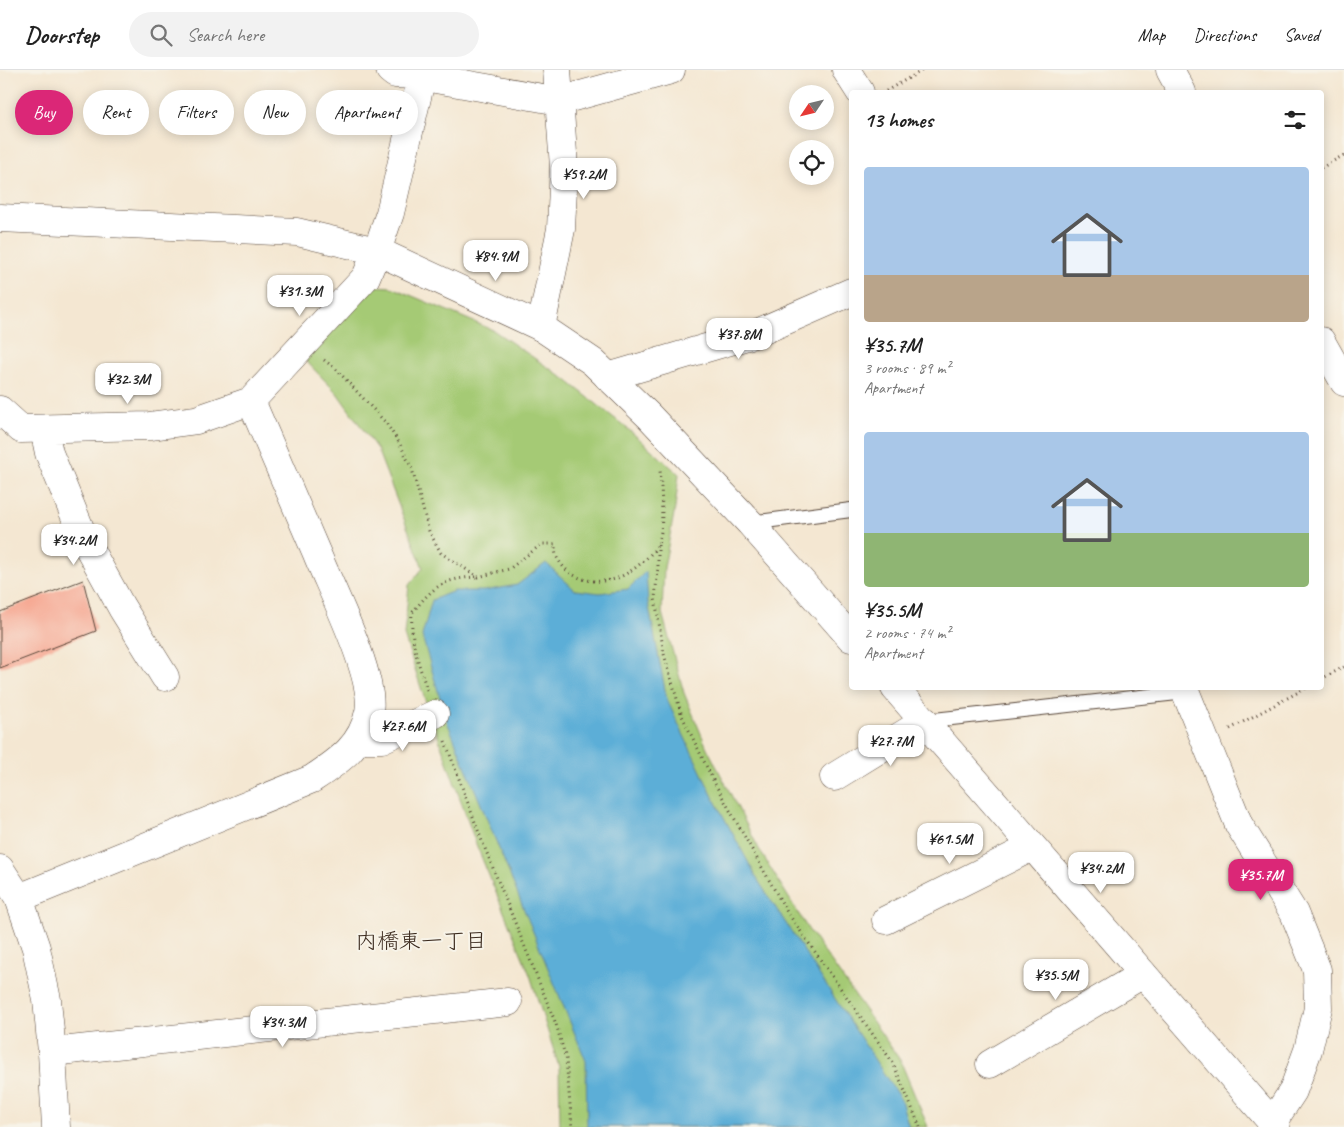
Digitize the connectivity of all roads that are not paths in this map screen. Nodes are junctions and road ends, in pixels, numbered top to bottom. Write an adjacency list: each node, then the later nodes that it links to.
1 (390, 70): 6 (street)
2 (557, 70): 9 (street)
3 (671, 70): 9 (street)
4 (846, 70): 7 (street)
5 (1170, 70): 8 (street)
6 (422, 76): 9 (street); 11 (street)
7 (859, 90)
8 (1181, 90)
9 (559, 101): 13 (street)
10 (0, 218): 11 (street)
11 (377, 251): 13 (street); 17 (street)
12 (849, 293): 15 (street)
13 (542, 327): 15 (street)
14 (1324, 346): 16 (street)
15 (608, 377): 21 (street)
16 (1344, 382)
17 (251, 401): 19 (street); 28 (street)
18 (0, 410): 19 (street)
19 (44, 429): 23 (street)
20 (849, 510): 21 (lane)
21 (750, 523): 22 (street)
22 (849, 636)
23 (165, 677)
24 (897, 690): 27 (street)
25 (1185, 690): 27 (lane); 38 (street)
26 (435, 714): 28 (street)
27 (925, 721): 29 (street); 30 (street)
28 (359, 739): 32 (street)
29 (834, 777)
30 (1032, 847): 33 (street); 34 (street)
31 (0, 869): 32 (street)
32 (19, 898): 36 (street)
33 (886, 920)
34 (1143, 974): 37 (street); 38 (street)
35 (508, 1002): 36 (street)
36 (52, 1052): 39 (street)
37 (990, 1064)
38 (1274, 1125)
39 (56, 1127)

